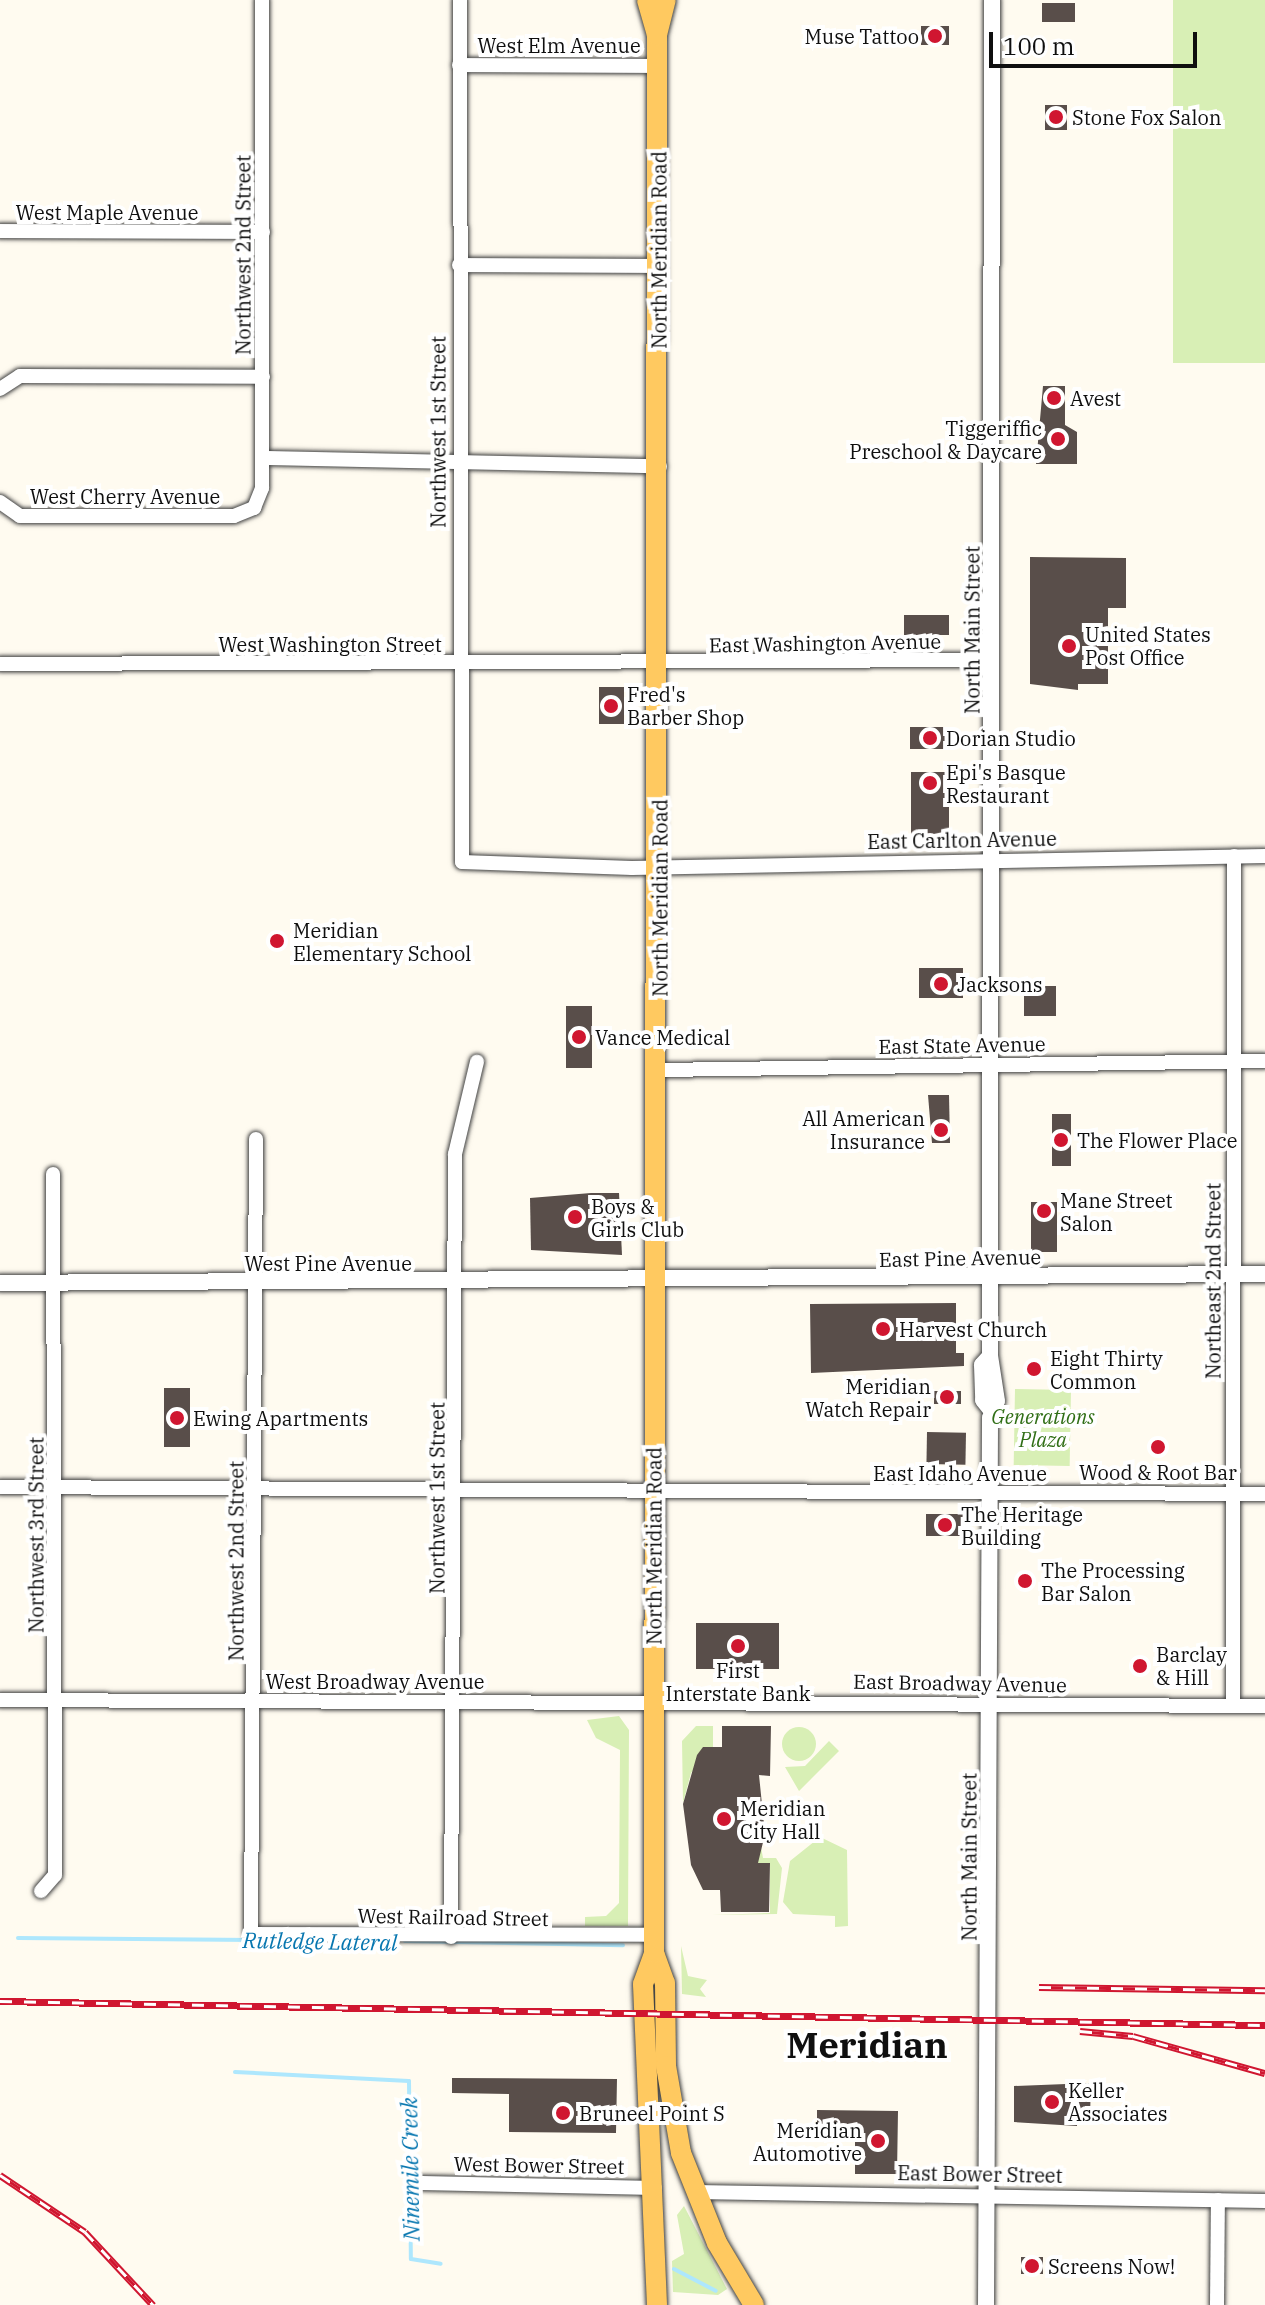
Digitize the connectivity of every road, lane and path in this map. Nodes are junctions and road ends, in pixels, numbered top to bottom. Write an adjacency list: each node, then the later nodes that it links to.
1 (262, 0): 10 (street, Northwest 2nd Street)
2 (460, 0): 7 (street, Northwest 1st Street)
3 (647, 0): 6 (main road, North Meridian Road)
4 (666, 0): 6 (main road, North Meridian Road)
5 (992, 0): 20 (street, North Main Street)
6 (657, 35): 8 (main road, North Meridian Road)
7 (459, 65): 8 (street, West Elm Avenue); 11 (street, Northwest 1st Street)
8 (658, 66): 12 (main road, North Meridian Road)
9 (0, 231): 10 (street, West Maple Avenue)
10 (263, 232): 13 (street, Northwest 2nd Street)
11 (459, 265): 12 (street); 16 (street, Northwest 1st Street)
12 (660, 266): 17 (main road, North Meridian Road)
13 (263, 377): 14 (street); 15 (street, Northwest 2nd Street)
14 (0, 389)
15 (263, 458): 16 (street); 19 (street, Northwest 2nd Street)
16 (458, 465): 17 (street); 22 (street, Northwest 1st Street)
17 (660, 466): 23 (main road, North Meridian Road)
18 (0, 502): 19 (street, West Cherry Avenue)
19 (254, 508)
20 (991, 660): 23 (street, East Washington Avenue); 26 (street, North Main Street)
21 (0, 664): 22 (street, West Washington Street)
22 (458, 665): 23 (street, West Washington Street); 27 (street, Northwest 1st Street)
23 (659, 665): 28 (main road, North Meridian Road)
24 (1234, 856): 25 (street, East Carlton Avenue); 26 (street, East Carlton Avenue); 31 (street, Northeast 2nd Street)
25 (1265, 856)
26 (991, 859): 28 (street, East Carlton Avenue); 32 (street, North Main Street)
27 (462, 862): 28 (street, East Carlton Avenue)
28 (659, 864): 33 (main road, North Meridian Road)
29 (1265, 1061): 31 (street, East State Avenue)
30 (477, 1062): 43 (street, Northwest 1st Street)
31 (1234, 1062): 32 (street, East State Avenue); 37 (street, Northeast 2nd Street)
32 (990, 1065): 33 (street, East State Avenue); 38 (street, North Main Street)
33 (660, 1070): 42 (main road, North Meridian Road)
34 (256, 1139): 41 (street, Northwest 2nd Street)
35 (53, 1174): 40 (street, Northwest 3rd Street)
36 (1265, 1274): 37 (street, East Pine Avenue)
37 (1233, 1275): 38 (street, East Pine Avenue); 50 (street, Northeast 2nd Street)
38 (990, 1278): 42 (street, East Pine Avenue); 49 (street, North Main Street)
39 (0, 1283): 40 (street, West Pine Avenue)
40 (54, 1283): 41 (street, West Pine Avenue); 45 (street, Northwest 3rd Street)
41 (256, 1283): 43 (street, West Pine Avenue); 46 (street, Northwest 2nd Street)
42 (656, 1283): 43 (street, West Pine Avenue); 47 (main road, North Meridian Road)
43 (457, 1284): 48 (street, Northwest 1st Street)
44 (0, 1487): 45 (street, East Idaho Avenue)
45 (56, 1488): 46 (street, East Idaho Avenue); 53 (street, Northwest 3rd Street)
46 (256, 1488): 48 (street, East Idaho Avenue); 54 (street, Northwest 2nd Street)
47 (654, 1490): 48 (street, East Idaho Avenue); 49 (street, East Idaho Avenue); 56 (main road, North Meridian Road)
48 (457, 1492): 55 (street, Northwest 1st Street)
49 (990, 1493): 50 (street, East Idaho Avenue); 57 (street, North Main Street)
50 (1233, 1494): 51 (street, East Idaho Avenue); 58 (street, Northeast 2nd Street)
51 (1265, 1494)
52 (0, 1700): 53 (street, West Broadway Avenue)
53 (55, 1700): 54 (street, West Broadway Avenue); 60 (street, Northwest 3rd Street)
54 (255, 1700): 55 (street, West Broadway Avenue); 61 (street, Northwest 2nd Street)
55 (453, 1700): 56 (street, West Broadway Avenue); 62 (street, Northwest 1st Street)
56 (654, 1701): 57 (street, East Broadway Avenue); 63 (main road, North Meridian Road)
57 (989, 1704): 58 (street, East Broadway Avenue); 67 (street, North Main Street)
58 (1233, 1706): 59 (street, East Broadway Avenue)
59 (1265, 1706)
60 (41, 1891)
61 (251, 1934): 62 (street, West Railroad Street)
62 (451, 1937): 63 (street, West Railroad Street)
63 (654, 1944): 65 (main road, North Meridian Road); 66 (main road, North Meridian Road)
64 (422, 2183): 65 (street, West Bower Street)
65 (655, 2188): 70 (main road, North Meridian Road)
66 (695, 2192): 67 (street, East Bower Street); 71 (main road, North Meridian Road)
67 (987, 2192): 68 (street, East Bower Street); 72 (street, North Main Street)
68 (1218, 2200): 69 (street, East Bower Street); 73 (street)
69 (1265, 2201)
70 (657, 2305)
71 (754, 2305)
72 (986, 2305)
73 (1217, 2305)

